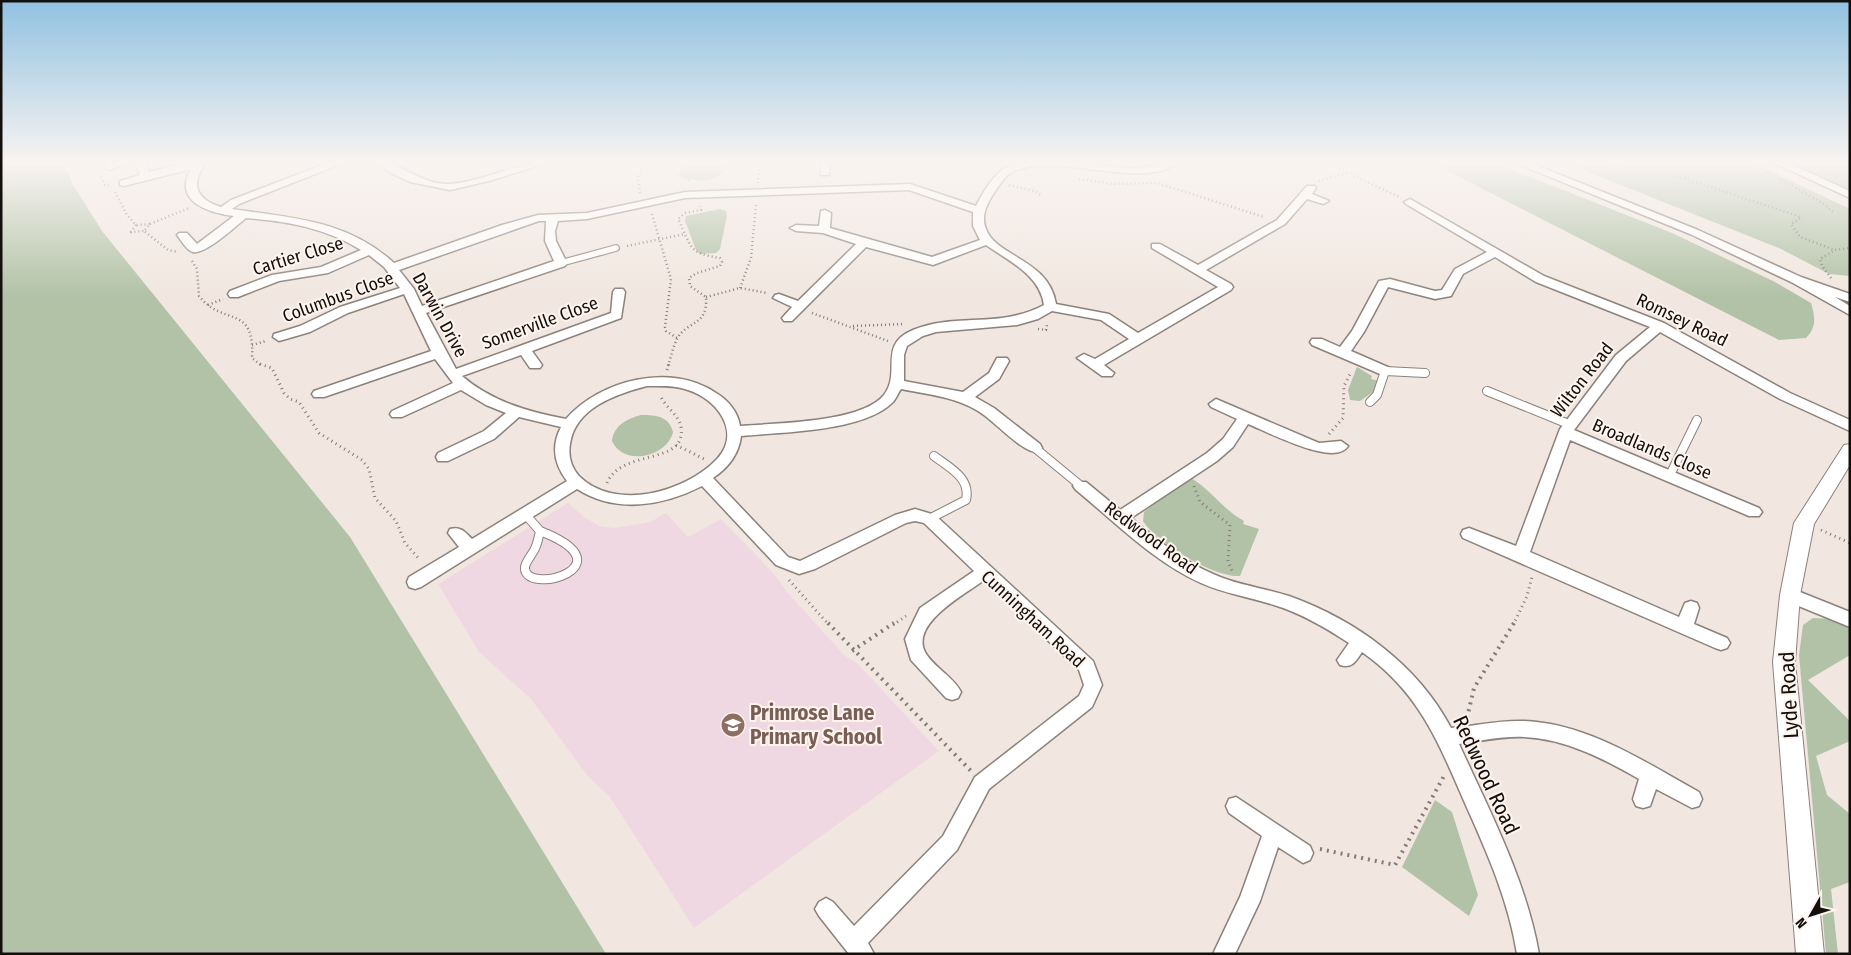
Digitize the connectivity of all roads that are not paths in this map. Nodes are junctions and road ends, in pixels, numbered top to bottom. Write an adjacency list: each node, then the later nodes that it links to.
1 (210, 207): 10 (street, Darwin Drive)
2 (228, 207): 10 (street)
3 (626, 207): 13 (street)
4 (968, 207): 9 (street)
5 (980, 207): 9 (street)
6 (1295, 207): 25 (street)
7 (1426, 207): 22 (street, Romsey Road)
8 (1630, 207): 26 (street)
9 (978, 210): 17 (street)
10 (222, 211): 11 (street, Darwin Drive)
11 (244, 214): 16 (street); 21 (street, Darwin Drive)
12 (825, 214): 15 (street)
13 (553, 218): 23 (street); 24 (street)
14 (796, 228): 15 (street)
15 (824, 230): 18 (street)
16 (183, 235)
17 (987, 240): 18 (street); 33 (street)
18 (864, 243): 32 (street)
19 (1156, 246): 25 (street)
20 (616, 248): 23 (lane)
21 (372, 250): 24 (street, Darwin Drive); 29 (street, Cartier Close)
22 (1496, 253): 37 (street, Romsey Road); 43 (street)
23 (561, 263): 34 (street)
24 (392, 268): 27 (street, Darwin Drive)
25 (1198, 270): 39 (street)
26 (1797, 280): 31 (street); 35 (street)
27 (408, 289): 34 (street, Darwin Drive); 38 (street, Columbus Close)
28 (619, 292): 41 (street, Somerville Close)
29 (234, 294)
30 (779, 298): 32 (street)
31 (1850, 298)
32 (801, 306): 36 (street)
33 (1050, 307): 39 (street); 50 (street)
34 (418, 311): 42 (street, Darwin Drive)
35 (1850, 311)
36 (788, 318)
37 (1659, 326): 61 (street, Romsey Road); 62 (street, Wilton Road)
38 (279, 337)
39 (1138, 339): 48 (street)
40 (1317, 342): 43 (street)
41 (524, 349): 45 (street); 49 (street, Somerville Close)
42 (438, 353): 49 (street, Darwin Drive); 52 (street)
43 (1343, 353): 46 (street)
44 (1002, 360): 53 (street)
45 (535, 365)
46 (1385, 371): 47 (lane); 54 (lane)
47 (1425, 373)
48 (1107, 374)
49 (458, 379): 56 (street, Darwin Drive); 57 (street, Somerville Close)
50 (896, 384): 53 (street); 63 (street)
51 (1486, 391): 62 (lane)
52 (319, 394)
53 (965, 397): 65 (street)
54 (1370, 402)
55 (1216, 404): 58 (street)
56 (516, 412): 60 (street, Darwin Drive); 68 (street)
57 (397, 414)
58 (1245, 417): 64 (street); 75 (street)
59 (1697, 420): 69 (lane)
60 (569, 424): 63 (street); 71 (street)
61 (1850, 426)
62 (1568, 428): 69 (street, Broadlands Close); 81 (street, Wilton Road)
63 (736, 431): 70 (street)
64 (1341, 446)
65 (1035, 448): 72 (lane)
66 (1850, 450): 84 (street, Lyde Road)
67 (934, 456): 76 (lane)
68 (443, 457)
69 (1669, 477): 73 (street, Broadlands Close)
70 (705, 479): 71 (street); 76 (street)
71 (577, 482): 74 (street)
72 (1082, 486): 75 (street, Redwood Road)
73 (1754, 512)
74 (525, 514): 77 (lane); 80 (street)
75 (1121, 517): 88 (street, Redwood Road)
76 (929, 520): 82 (street, Cunningham Road)
77 (540, 531): 77 (lane)
78 (456, 533): 80 (street)
79 (1469, 534): 81 (street)
80 (470, 548): 83 (street)
81 (1521, 554): 87 (street)
82 (984, 572): 91 (street); 100 (street, Cunningham Road)
83 (415, 582)
84 (1790, 595): 86 (street); 103 (street, Lyde Road)
85 (1691, 608): 87 (street)
86 (1850, 620)
87 (1685, 626): 89 (street)
88 (1360, 642): 90 (street); 92 (street, Redwood Road)
89 (1721, 643)
90 (1346, 660)
91 (952, 692)
92 (1454, 736): 93 (street); 102 (street, Redwood Road)
93 (1650, 776): 94 (street); 95 (street)
94 (1643, 799)
95 (1692, 800)
96 (1236, 806): 97 (street)
97 (1273, 832): 98 (street); 101 (street)
98 (1303, 853)
99 (826, 909): 100 (street)
100 (858, 948)
101 (1224, 954)
102 (1528, 954)
103 (1810, 954)

